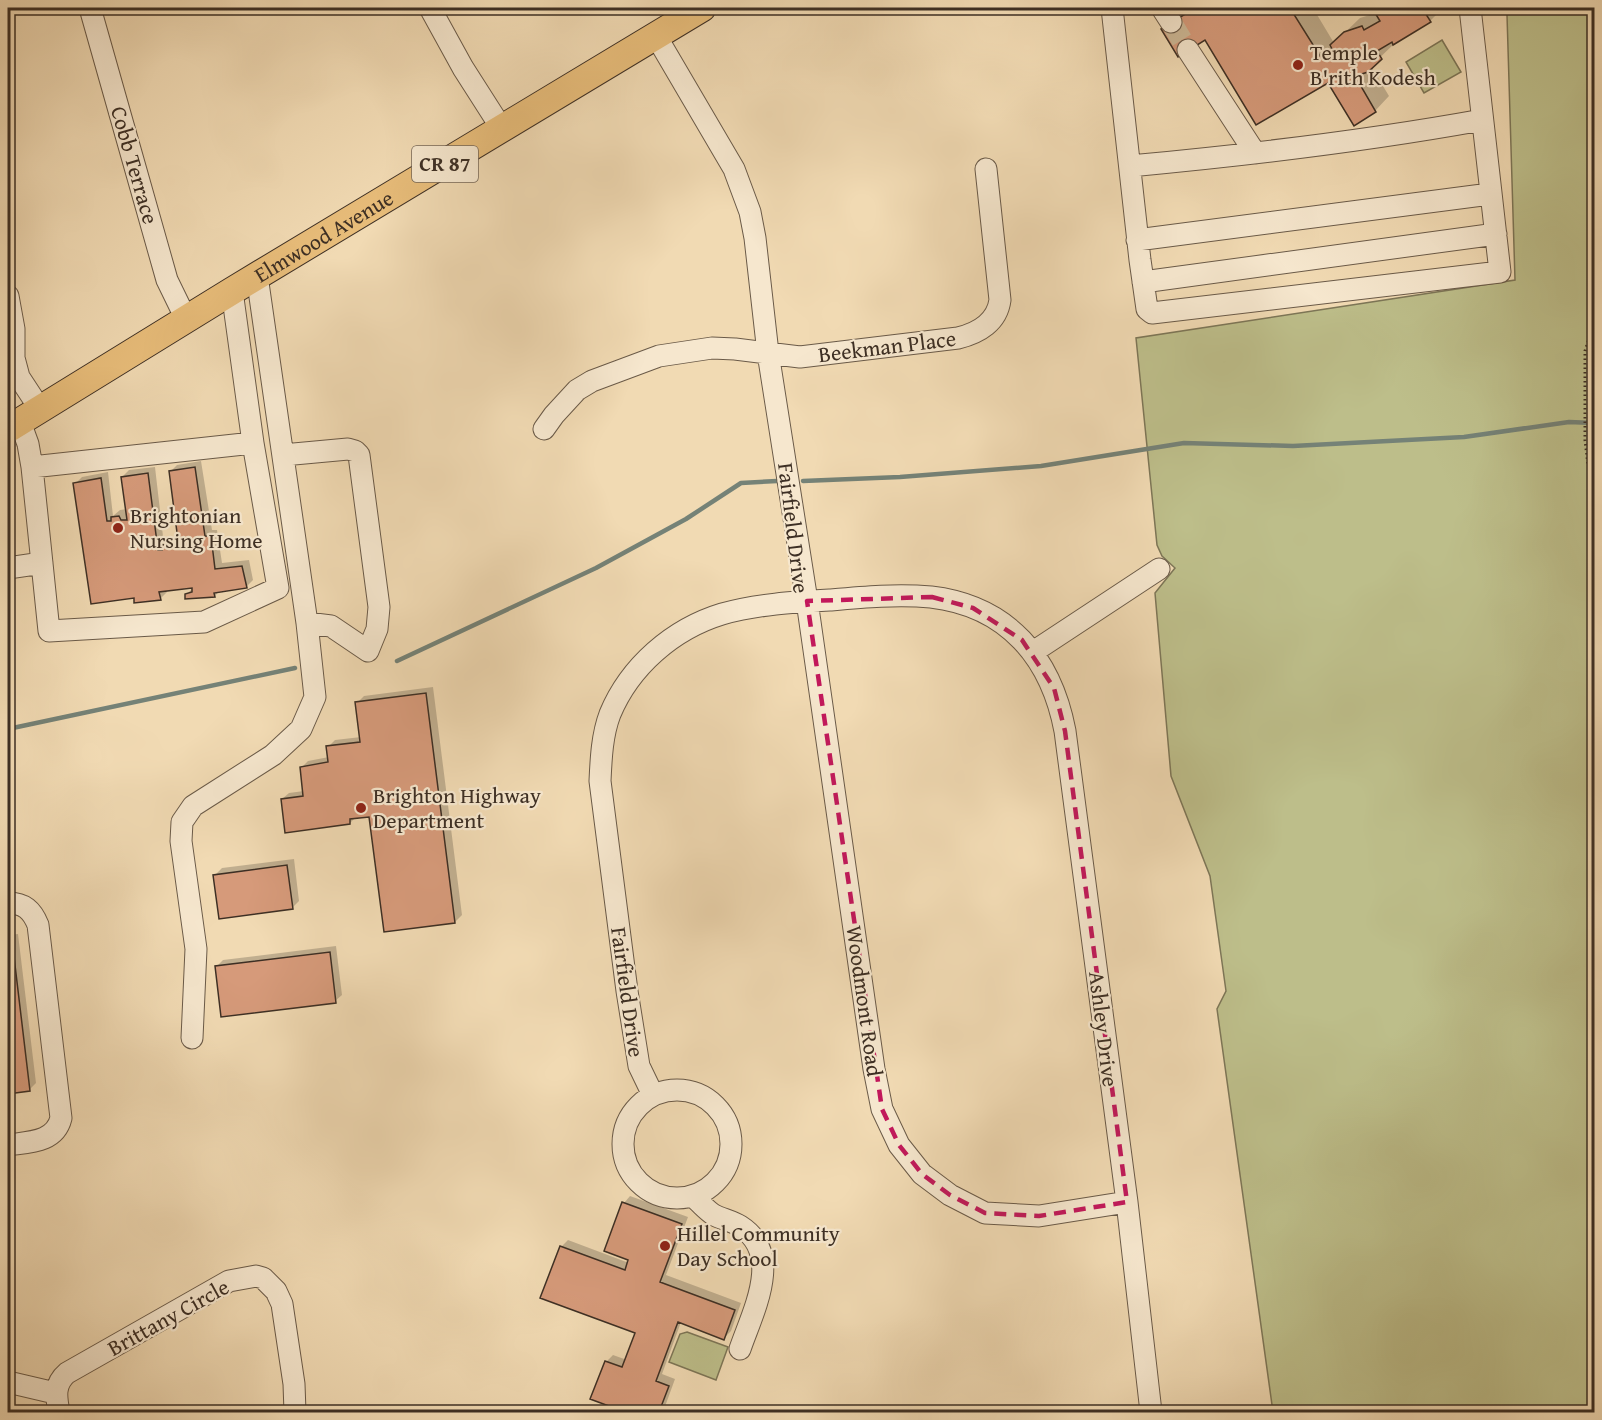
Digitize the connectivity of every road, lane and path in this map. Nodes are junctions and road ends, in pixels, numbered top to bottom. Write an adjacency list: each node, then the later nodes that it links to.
1 (90, 8): 21 (street, Cobb Terrace)
2 (430, 8): 10 (street)
3 (702, 8): 7 (main road, Elmwood Avenue / CR 87)
4 (1112, 8): 12 (street)
5 (1461, 8): 6 (street)
6 (1471, 17): 9 (street)
7 (656, 36): 10 (main road, Elmwood Avenue / CR 87); 23 (street, Fairfield Drive)
8 (1188, 50): 11 (street)
9 (1482, 120): 11 (street); 14 (street)
10 (502, 129): 17 (main road, Elmwood Avenue / CR 87)
11 (1255, 153): 12 (street)
12 (1130, 166): 16 (street)
13 (986, 169): 23 (street, Beekman Place)
14 (1490, 194): 15 (street); 16 (street)
15 (1496, 234): 18 (street); 18 (street)
16 (1137, 240): 18 (street)
17 (257, 276): 19 (main road, Elmwood Avenue / CR 87); 28 (street)
18 (1143, 282)
19 (232, 291): 21 (main road, Elmwood Avenue / CR 87); 27 (street)
20 (8, 296): 24 (street)
21 (186, 319): 25 (main road, Elmwood Avenue / CR 87)
22 (1594, 324): 30 (path)
23 (768, 353): 26 (street, Beekman Place); 34 (street, Fairfield Drive)
24 (11, 358): 25 (street)
25 (22, 420): 29 (street)
26 (544, 429)
27 (253, 443): 29 (street); 31 (street)
28 (283, 455): 35 (street); 35 (street)
29 (32, 467): 31 (street)
30 (1594, 478)
31 (42, 563): 32 (street)
32 (8, 568)
33 (1159, 569): 36 (street)
34 (807, 601): 36 (street, Ashley Drive); 39 (street, Fairfield Drive); 42 (street, Woodmont Road)
35 (307, 623): 38 (street)
36 (1033, 652): 42 (street, Ashley Drive)
37 (8, 903): 40 (street)
38 (192, 1038)
39 (653, 1095): 41 (street); 41 (street)
40 (8, 1145)
41 (693, 1197): 43 (street)
42 (1127, 1202): 47 (street, Ashley Drive)
43 (740, 1349)
44 (8, 1382): 45 (street, Brittany Circle)
45 (57, 1403): 46 (street, Brittany Circle)
46 (295, 1413)
47 (1151, 1413)

